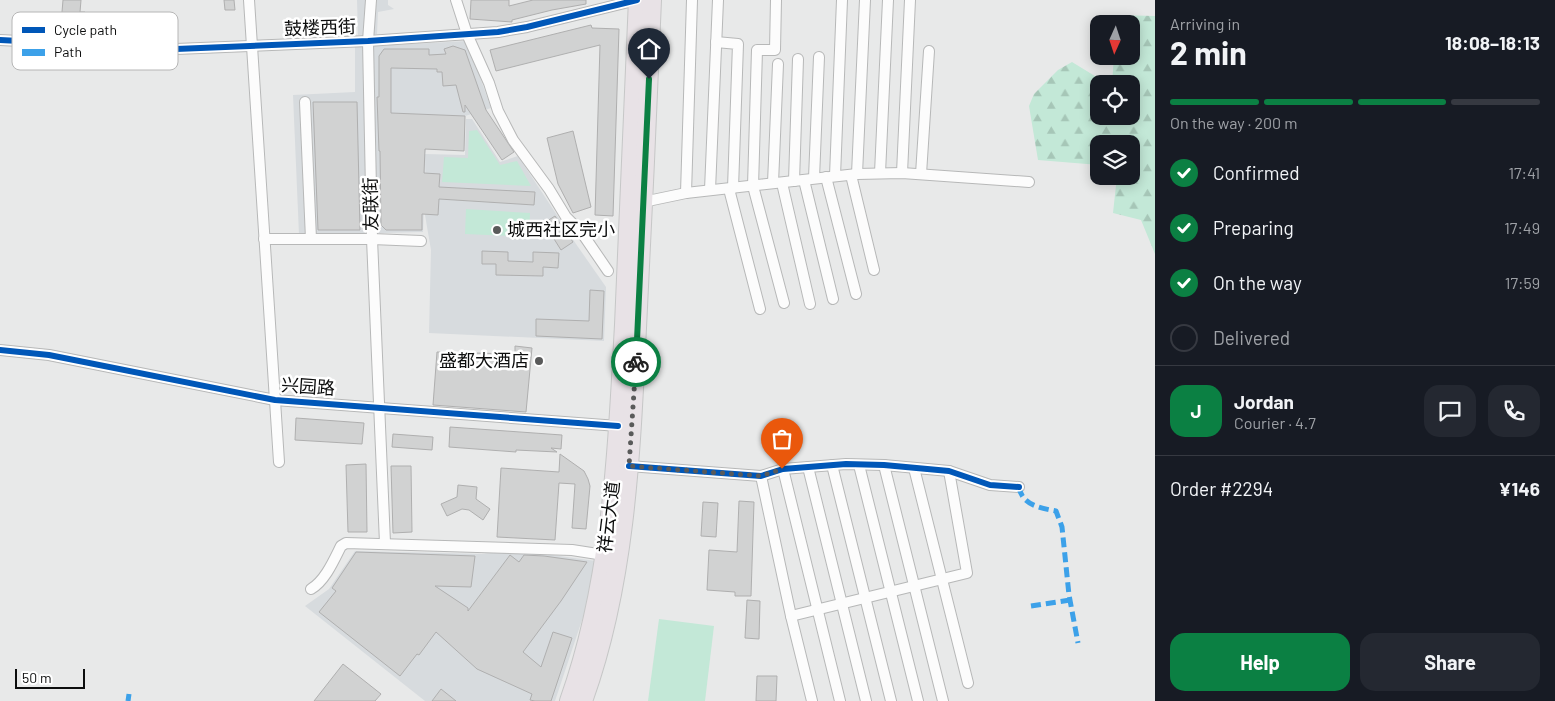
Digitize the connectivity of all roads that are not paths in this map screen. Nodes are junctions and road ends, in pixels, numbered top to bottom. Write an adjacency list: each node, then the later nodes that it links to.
1 (249, 0): 16 (street)
2 (371, 0): 14 (street, 友联街)
3 (456, 0): 13 (street)
4 (638, 0): 13 (street, 鼓楼西街); 50 (highway, 祥云大道)
5 (652, 0): 35 (highway, 祥云大道)
6 (692, 0): 34 (street)
7 (718, 0): 15 (street)
8 (776, 0): 31 (street)
9 (842, 0): 27 (street)
10 (865, 0): 25 (street)
11 (888, 0): 23 (street)
12 (910, 0): 24 (street)
13 (467, 34): 14 (street, 鼓楼西街); 41 (street)
14 (368, 41): 16 (street, 鼓楼西街); 38 (street, 友联街)
15 (716, 42): 32 (street); 33 (street)
16 (252, 46): 17 (street, 鼓楼西街); 36 (street)
17 (178, 49)
18 (929, 51): 26 (street)
19 (819, 57): 28 (street)
20 (798, 59): 28 (street)
21 (778, 64): 30 (street)
22 (305, 102): 37 (street)
23 (880, 173): 24 (street); 25 (street)
24 (902, 173): 26 (street)
25 (854, 174): 27 (street); 40 (street)
26 (921, 174): 29 (street)
27 (831, 176): 28 (street); 42 (street)
28 (804, 180): 30 (street); 43 (street)
29 (1029, 182)
30 (778, 183): 31 (street); 45 (street)
31 (753, 186): 32 (street); 44 (street)
32 (731, 188): 33 (street); 46 (street)
33 (710, 190): 34 (street)
34 (686, 193): 35 (street)
35 (643, 202): 55 (highway, 祥云大道)
36 (264, 239): 37 (street); 48 (street)
37 (311, 239): 38 (street)
38 (372, 239): 39 (street); 49 (street, 友联街)
39 (421, 242)
40 (874, 270)
41 (608, 271)
42 (856, 294)
43 (833, 299)
44 (784, 303)
45 (810, 304)
46 (760, 309)
47 (0, 350): 48 (street, 兴园路)
48 (275, 400): 49 (street, 兴园路); 51 (street)
49 (379, 407): 50 (street, 兴园路); 62 (street, 友联街)
50 (618, 426): 63 (highway, 祥云大道)
51 (279, 462)
52 (832, 465): 53 (street); 56 (street); 68 (street)
53 (859, 465): 54 (street); 67 (street)
54 (884, 465): 57 (street); 65 (street)
55 (629, 466): 60 (street); 74 (highway, 祥云大道)
56 (808, 468): 58 (street); 69 (street)
57 (914, 468): 59 (street); 64 (street)
58 (782, 469): 60 (street); 70 (street)
59 (949, 471): 61 (street); 64 (street)
60 (761, 476): 71 (street)
61 (1019, 487)
62 (385, 543): 63 (street); 66 (street)
63 (604, 555): 73 (highway, 祥云大道)
64 (942, 579): 65 (street); 72 (street)
65 (914, 586): 67 (street); 80 (street)
66 (311, 589)
67 (891, 592): 68 (street); 79 (street)
68 (865, 598): 69 (street); 78 (street)
69 (842, 604): 70 (street); 77 (street)
70 (818, 610): 71 (street); 76 (street)
71 (791, 616): 75 (street)
72 (968, 683)
73 (569, 701)
74 (583, 701)
75 (812, 701)
76 (840, 701)
77 (866, 701)
78 (891, 701)
79 (918, 701)
80 (943, 701)

